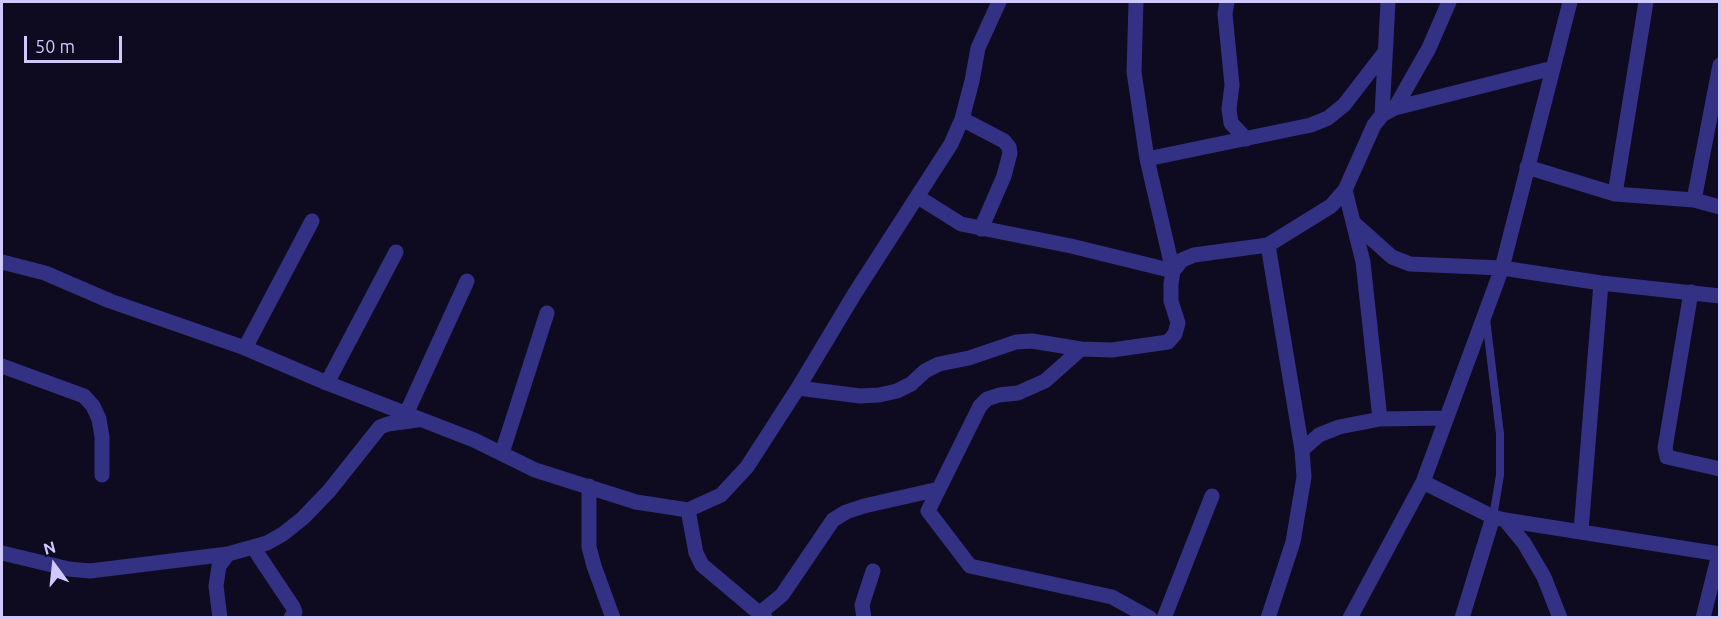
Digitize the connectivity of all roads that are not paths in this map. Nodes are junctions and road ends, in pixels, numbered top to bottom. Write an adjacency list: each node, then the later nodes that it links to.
1 (999, 2): 12 (street)
2 (1136, 2): 14 (street)
3 (1226, 2): 13 (street)
4 (1388, 2): 8 (street)
5 (1449, 2): 11 (street)
6 (1570, 2): 10 (street)
7 (1646, 2): 17 (street)
8 (1385, 52): 11 (street); 13 (street)
9 (1719, 65): 19 (street)
10 (1553, 68): 11 (street); 15 (street)
11 (1388, 111): 16 (street)
12 (962, 119): 18 (street); 23 (street)
13 (1246, 139): 14 (street)
14 (1147, 159): 28 (street)
15 (1527, 167): 17 (street); 27 (street)
16 (1345, 190): 22 (street); 24 (street)
17 (1615, 194): 19 (street)
18 (918, 197): 23 (street); 39 (street)
19 (1695, 200): 20 (street)
20 (1719, 207)
21 (312, 221): 35 (street)
22 (1355, 224): 27 (street); 42 (street)
23 (981, 229): 28 (street)
24 (1268, 245): 28 (street); 43 (street)
25 (396, 252): 38 (street)
26 (2, 262): 35 (street)
27 (1502, 268): 30 (street); 33 (street)
28 (1173, 271): 36 (street)
29 (467, 281): 40 (street)
30 (1601, 283): 31 (street); 53 (street)
31 (1690, 292): 32 (street); 45 (street)
32 (1719, 296)
33 (1486, 311): 41 (street); 52 (lane)
34 (547, 313): 44 (street)
35 (245, 348): 38 (street)
36 (1081, 349): 39 (street); 49 (street)
37 (2, 366): 46 (street)
38 (327, 383): 40 (street)
39 (798, 388): 51 (street)
40 (413, 417): 44 (street); 54 (street)
41 (1446, 418): 42 (street); 47 (street)
42 (1380, 419): 43 (street)
43 (1302, 450): 66 (street)
44 (502, 453): 48 (street)
45 (1719, 469)
46 (102, 475)
47 (1424, 482): 52 (street); 67 (street)
48 (589, 486): 51 (street); 62 (street)
49 (939, 489): 59 (street); 64 (street)
50 (1212, 496): 65 (street)
51 (688, 510): 59 (street)
52 (1499, 519): 53 (street); 68 (street); 69 (street)
53 (1581, 531): 57 (street)
54 (253, 547): 56 (street); 61 (street)
55 (2, 553): 56 (street)
56 (228, 554): 60 (street)
57 (1719, 554): 70 (street)
58 (873, 571): 63 (street)
59 (762, 615)
60 (220, 618)
61 (291, 618)
62 (613, 618)
63 (864, 618)
64 (1150, 618)
65 (1164, 618)
66 (1268, 618)
67 (1350, 618)
68 (1462, 618)
69 (1560, 618)
70 (1703, 618)

